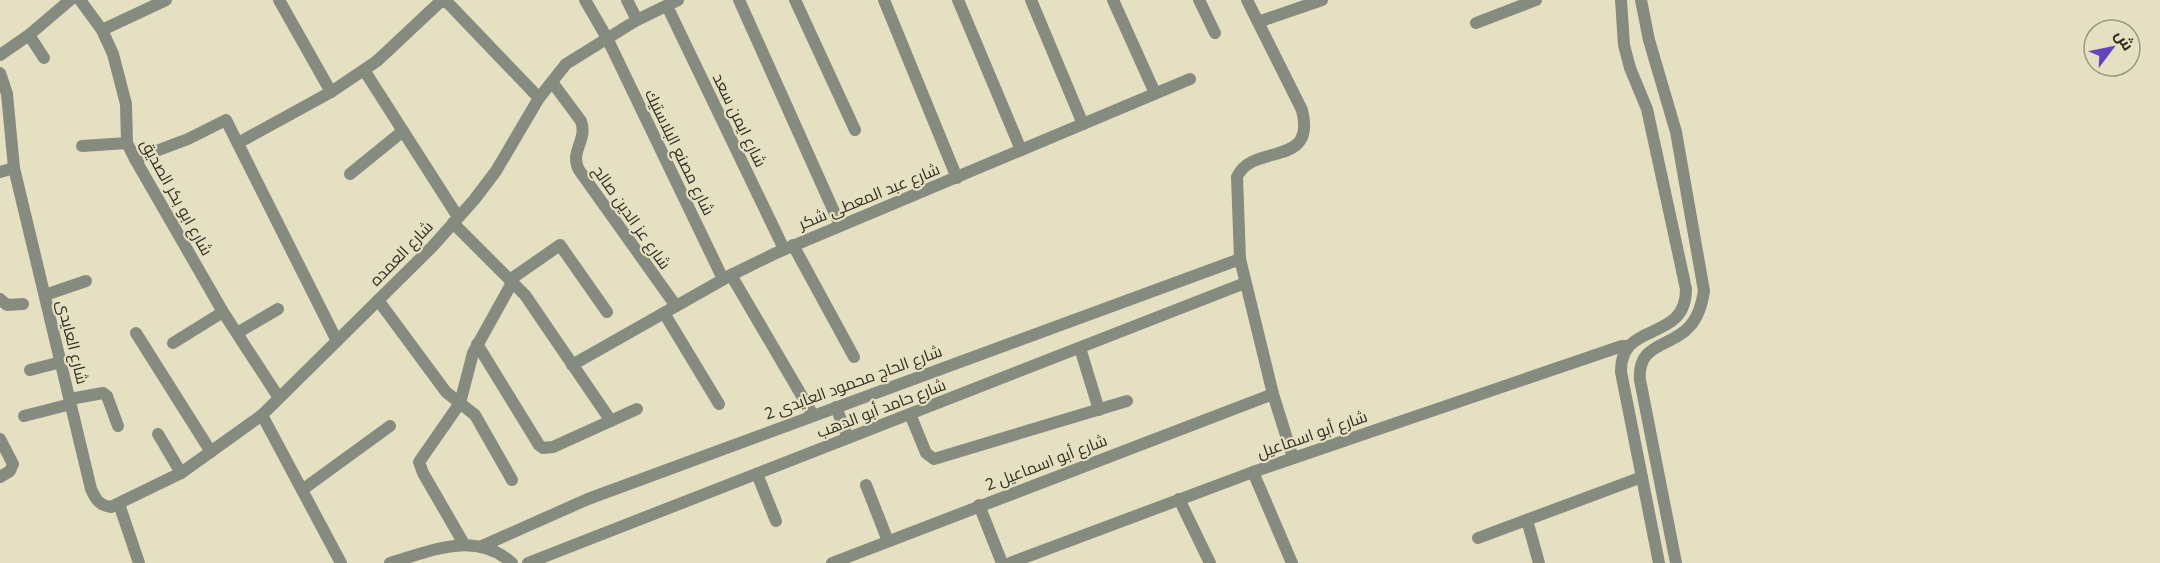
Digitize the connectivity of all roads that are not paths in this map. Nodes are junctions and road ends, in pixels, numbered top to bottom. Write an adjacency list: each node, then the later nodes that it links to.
1 (80, 0): 24 (street, شارع ابو بكر الصديق)
2 (166, 0): 24 (street)
3 (279, 0): 34 (street)
4 (442, 0): 30 (street); 36 (street)
5 (585, 0): 27 (street, شارع مصنع البلاستيك)
6 (627, 0): 21 (street)
7 (739, 0): 53 (street)
8 (795, 0): 39 (street)
9 (884, 0): 49 (street)
10 (958, 0): 44 (street)
11 (1031, 0): 38 (street)
12 (1113, 0): 35 (street)
13 (1199, 0): 25 (street)
14 (1247, 0): 22 (street)
15 (1322, 0): 22 (street)
16 (1536, 0): 23 (street)
17 (1621, 0): 51 (street)
18 (1641, 0): 50 (street)
19 (66, 1): 26 (street)
20 (672, 3): 21 (street, شارع العمده); 54 (street, شارع ايمن سعد)
21 (637, 20): 27 (street, شارع العمده)
22 (1258, 22): 55 (street)
23 (1476, 23)
24 (102, 30): 41 (street, شارع ابو بكر الصديق)
25 (1215, 33)
26 (29, 35): 28 (street); 29 (street)
27 (606, 38): 33 (street, شارع العمده); 56 (street, شارع مصنع البلاستيك)
28 (0, 55)
29 (44, 58)
30 (364, 70): 34 (street); 40 (street)
31 (0, 73): 37 (street, شارع العايدى)
32 (1190, 79): 35 (street, شارع عبد المعطى شكر)
33 (552, 81): 36 (street, شارع العمده); 64 (street, شارع عز الدين صالح)
34 (330, 92): 42 (street)
35 (1155, 93): 38 (street, شارع عبد المعطى شكر)
36 (538, 98): 52 (street, شارع العمده)
37 (4, 121): 46 (street, شارع العايدى)
38 (1083, 124): 44 (street, شارع عبد المعطى شكر)
39 (855, 130)
40 (403, 131): 48 (street); 52 (street)
41 (127, 143): 43 (street); 45 (street, شارع ابو بكر الصديق)
42 (238, 143): 45 (street); 73 (street)
43 (82, 146)
44 (1021, 150): 49 (street, شارع عبد المعطى شكر)
45 (135, 159): 66 (street, شارع ابو بكر الصديق)
46 (14, 168): 47 (street); 60 (street, شارع العايدى)
47 (0, 172)
48 (350, 174)
49 (957, 178): 53 (street, شارع عبد المعطى شكر)
50 (1689, 208): 51 (street); 70 (street)
51 (1671, 216): 69 (street)
52 (456, 220): 57 (street); 62 (street, شارع العمده)
53 (840, 225): 54 (street, شارع عبد المعطى شكر)
54 (789, 247): 56 (street, شارع عبد المعطى شكر); 78 (street, شارع ايمن سعد)
55 (1240, 259): 59 (street); 88 (street, شارع الحاج محمود العايدى 2)
56 (727, 277): 64 (street, شارع عبد المعطى شكر); 93 (street, شارع مصنع البلاستيك)
57 (512, 280): 67 (street); 75 (street); 80 (street)
58 (86, 281): 60 (street)
59 (1245, 283): 77 (street, شارع حامد أبو الدهب); 82 (street)
60 (45, 295): 79 (street, شارع العايدى)
61 (0, 299): 63 (street)
62 (378, 300): 73 (street, شارع العمده); 86 (street)
63 (23, 304)
64 (676, 306): 68 (street, شارع عبد المعطى شكر)
65 (278, 309): 72 (street)
66 (224, 312): 72 (street, شارع ابو بكر الصديق); 74 (street)
67 (607, 312)
68 (664, 313): 80 (street, شارع عبد المعطى شكر); 87 (street)
69 (1675, 320): 70 (street); 76 (street, شارع أبو اسماعيل)
70 (1689, 328): 132 (street)
71 (136, 333): 101 (street)
72 (237, 333): 83 (street, شارع ابو بكر الصديق)
73 (337, 341): 83 (street, شارع العمده)
74 (173, 343)
75 (477, 344): 86 (street); 95 (street)
76 (1628, 346): 102 (street, شارع أبو اسماعيل); 107 (street)
77 (1080, 348): 90 (street); 91 (street, شارع حامد أبو الدهب)
78 (854, 357)
79 (61, 362): 81 (street); 84 (street, شارع العايدى)
80 (572, 364): 95 (street)
81 (30, 370)
82 (1273, 394): 102 (street); 113 (street, شارع أبو اسماعيل 2)
83 (279, 398): 92 (street, شارع العمده)
84 (70, 401): 94 (street); 96 (street); 112 (street, شارع العايدى)
85 (1127, 401): 90 (street)
86 (460, 403): 108 (street); 118 (street)
87 (719, 404)
88 (836, 406): 93 (street, شارع الحاج محمود العايدى 2); 99 (street)
89 (637, 409): 95 (street)
90 (1099, 410): 91 (street)
91 (910, 414): 99 (street, شارع حامد أبو الدهب)
92 (262, 415): 101 (street, شارع العمده); 110 (street)
93 (813, 415): 119 (street, شارع الحاج محمود العايدى 2)
94 (24, 416)
95 (611, 421)
96 (118, 426)
97 (390, 426): 110 (street)
98 (158, 434): 104 (street)
99 (848, 438): 105 (street, شارع حامد أبو الدهب)
100 (0, 439): 106 (street)
101 (211, 452): 104 (street, شارع العمده)
102 (1293, 458): 103 (street, شارع أبو اسماعيل)
103 (1253, 472): 111 (street, شارع أبو اسماعيل); 129 (street)
104 (181, 473): 112 (street, شارع العمده)
105 (757, 474): 115 (street); 125 (street, شارع حامد أبو الدهب)
106 (0, 477)
107 (1642, 477): 114 (street); 131 (street)
108 (512, 480)
109 (866, 485): 117 (street)
110 (302, 490): 122 (street)
111 (1179, 499): 120 (street); 128 (street, شارع أبو اسماعيل)
112 (118, 504): 121 (street)
113 (979, 505): 117 (street, شارع أبو اسماعيل 2); 127 (street)
114 (1527, 520): 116 (street); 130 (street)
115 (776, 521)
116 (1478, 538)
117 (888, 541): 126 (street, شارع أبو اسماعيل 2)
118 (464, 544): 119 (street); 123 (street)
119 (483, 546): 124 (street)
120 (1206, 562)
121 (139, 563)
122 (341, 563)
123 (390, 563)
124 (512, 563)
125 (528, 563)
126 (832, 563)
127 (1002, 563)
128 (1010, 563)
129 (1292, 563)
130 (1539, 563)
131 (1659, 563)
132 (1676, 563)

